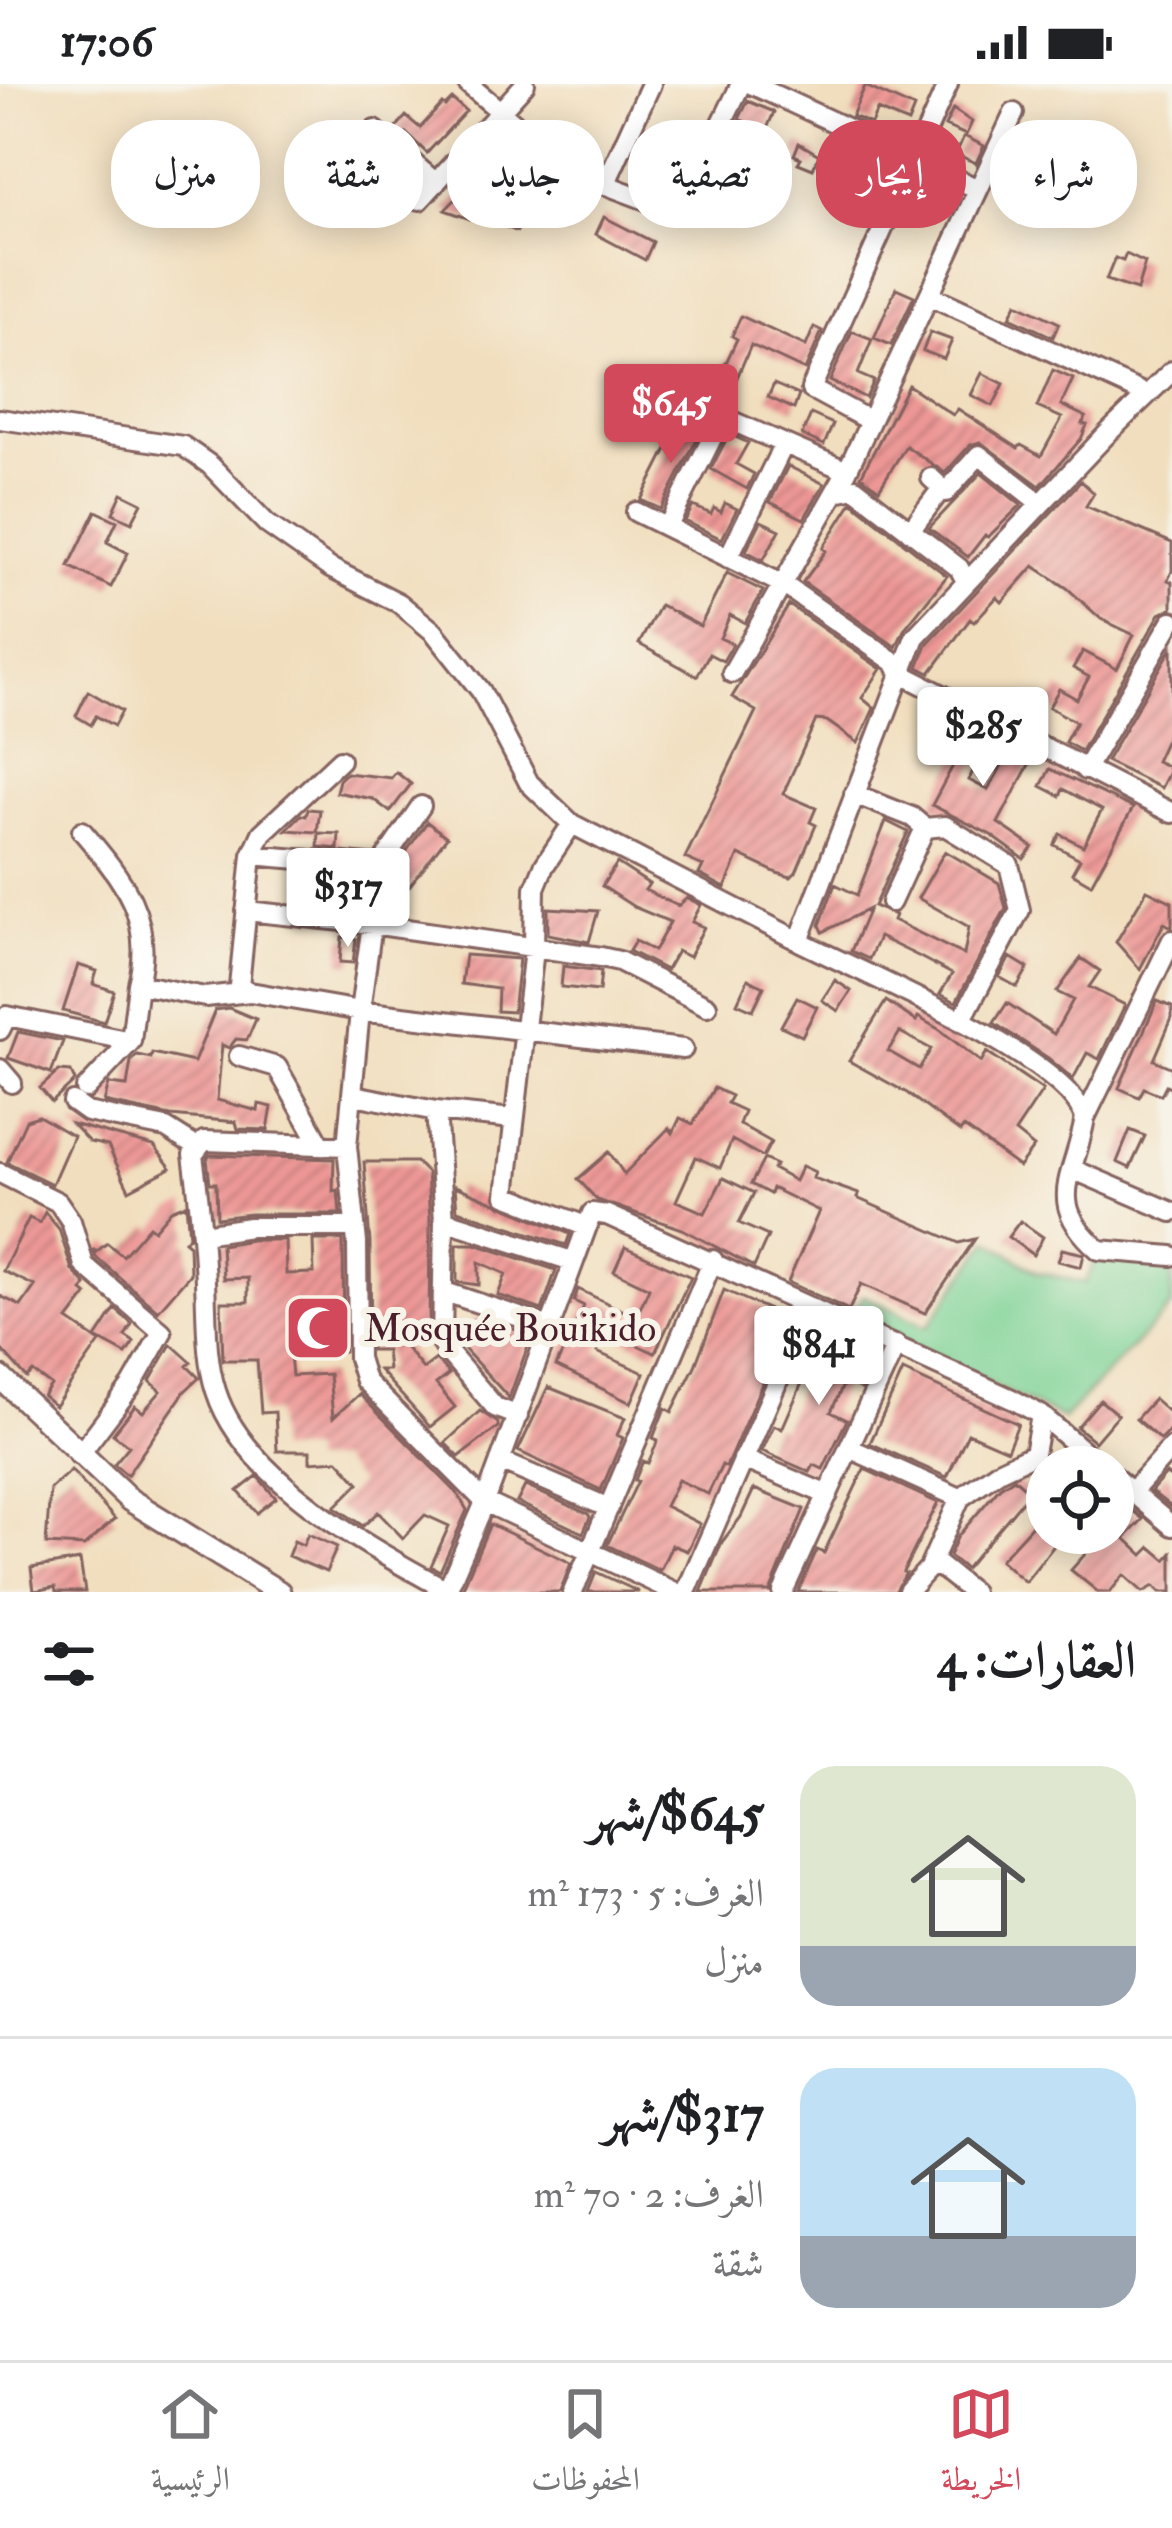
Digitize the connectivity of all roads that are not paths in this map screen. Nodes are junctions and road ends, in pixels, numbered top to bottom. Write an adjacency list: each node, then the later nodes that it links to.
1 (468, 84): 7 (street)
2 (525, 84): 7 (street)
3 (651, 84): 14 (street)
4 (741, 84): 14 (street)
5 (751, 84): 9 (street)
6 (948, 84): 10 (street)
7 (500, 112): 12 (street); 14 (street)
8 (1014, 113): 15 (street)
9 (828, 120)
10 (932, 120)
11 (423, 172): 12 (street)
12 (436, 183): 16 (street)
13 (966, 184): 15 (street)
14 (605, 185)
15 (978, 190): 18 (street)
16 (423, 197)
17 (883, 228): 24 (street)
18 (929, 295): 20 (street); 24 (street)
19 (1172, 371): 20 (street)
20 (1147, 395): 28 (street)
21 (688, 402): 22 (street)
22 (722, 418): 25 (street); 30 (street)
23 (0, 419): 43 (street)
24 (870, 421): 26 (street)
25 (782, 446): 26 (street); 32 (street)
26 (847, 471): 27 (street)
27 (835, 492): 31 (street); 34 (street)
28 (1040, 503): 31 (street); 33 (street)
29 (636, 512): 30 (street)
30 (668, 526): 32 (street)
31 (910, 532): 33 (street)
32 (728, 558): 34 (street)
33 (966, 581): 36 (street)
34 (784, 586): 36 (street); 37 (street)
35 (1172, 621): 39 (street)
36 (900, 673): 39 (street); 40 (street)
37 (732, 674)
38 (340, 760): 46 (street)
39 (1085, 770): 42 (street)
40 (854, 794): 44 (street); 52 (street)
41 (421, 806): 47 (street)
42 (1172, 813)
43 (572, 824): 52 (street); 53 (street)
44 (925, 828): 48 (street); 58 (street)
45 (82, 831): 54 (street)
46 (252, 856): 47 (street); 49 (street)
47 (380, 866): 50 (street)
48 (891, 902)
49 (246, 911): 50 (street); 55 (street)
50 (372, 924): 53 (street); 57 (street)
51 (1172, 940): 66 (street)
52 (799, 941): 58 (street)
53 (534, 949): 56 (street); 59 (street)
54 (138, 984): 55 (street); 61 (street)
55 (250, 992): 57 (street)
56 (707, 1006)
57 (360, 1011): 59 (street); 64 (street)
58 (961, 1021): 66 (street)
59 (524, 1028): 62 (street); 67 (street)
60 (0, 1030): 61 (street)
61 (131, 1041): 70 (street)
62 (683, 1049)
63 (239, 1056): 68 (street)
64 (354, 1095): 65 (street); 69 (street)
65 (436, 1111): 67 (street); 74 (street)
66 (1085, 1118): 71 (street)
67 (513, 1120): 75 (street)
68 (321, 1144): 69 (street); 70 (street)
69 (347, 1146): 76 (street)
70 (196, 1147): 77 (street)
71 (1072, 1169): 73 (street); 78 (street)
72 (0, 1173): 91 (street)
73 (1171, 1208)
74 (444, 1220): 80 (street); 81 (street)
75 (585, 1226): 79 (street); 80 (street)
76 (355, 1227): 77 (street); 98 (street)
77 (203, 1234): 103 (street)
78 (1172, 1256)
79 (713, 1260): 82 (street); 99 (street)
80 (572, 1261): 83 (street)
81 (445, 1292): 83 (street); 86 (street)
82 (810, 1307): 84 (street); 92 (street)
83 (550, 1327): 86 (street)
84 (896, 1345): 87 (street); 90 (street)
85 (0, 1377): 91 (street)
86 (518, 1415): 93 (street)
87 (1041, 1415): 88 (street); 97 (street)
88 (1077, 1446)
89 (1172, 1447): 94 (street)
90 (849, 1448): 96 (street); 97 (street)
91 (79, 1455): 105 (street)
92 (743, 1459): 96 (street); 108 (street)
93 (500, 1461): 98 (street); 99 (street)
94 (1134, 1490)
95 (1134, 1494): 100 (street)
96 (828, 1495): 109 (street)
97 (960, 1498): 102 (street)
98 (484, 1502): 101 (street); 103 (street)
99 (609, 1508): 101 (street)
100 (1172, 1526)
101 (591, 1550): 106 (street); 107 (street)
102 (929, 1568): 104 (street); 110 (street)
103 (449, 1591)
104 (908, 1591)
105 (279, 1592)
106 (572, 1592)
107 (675, 1592)
108 (686, 1592)
109 (783, 1592)
110 (972, 1592)

